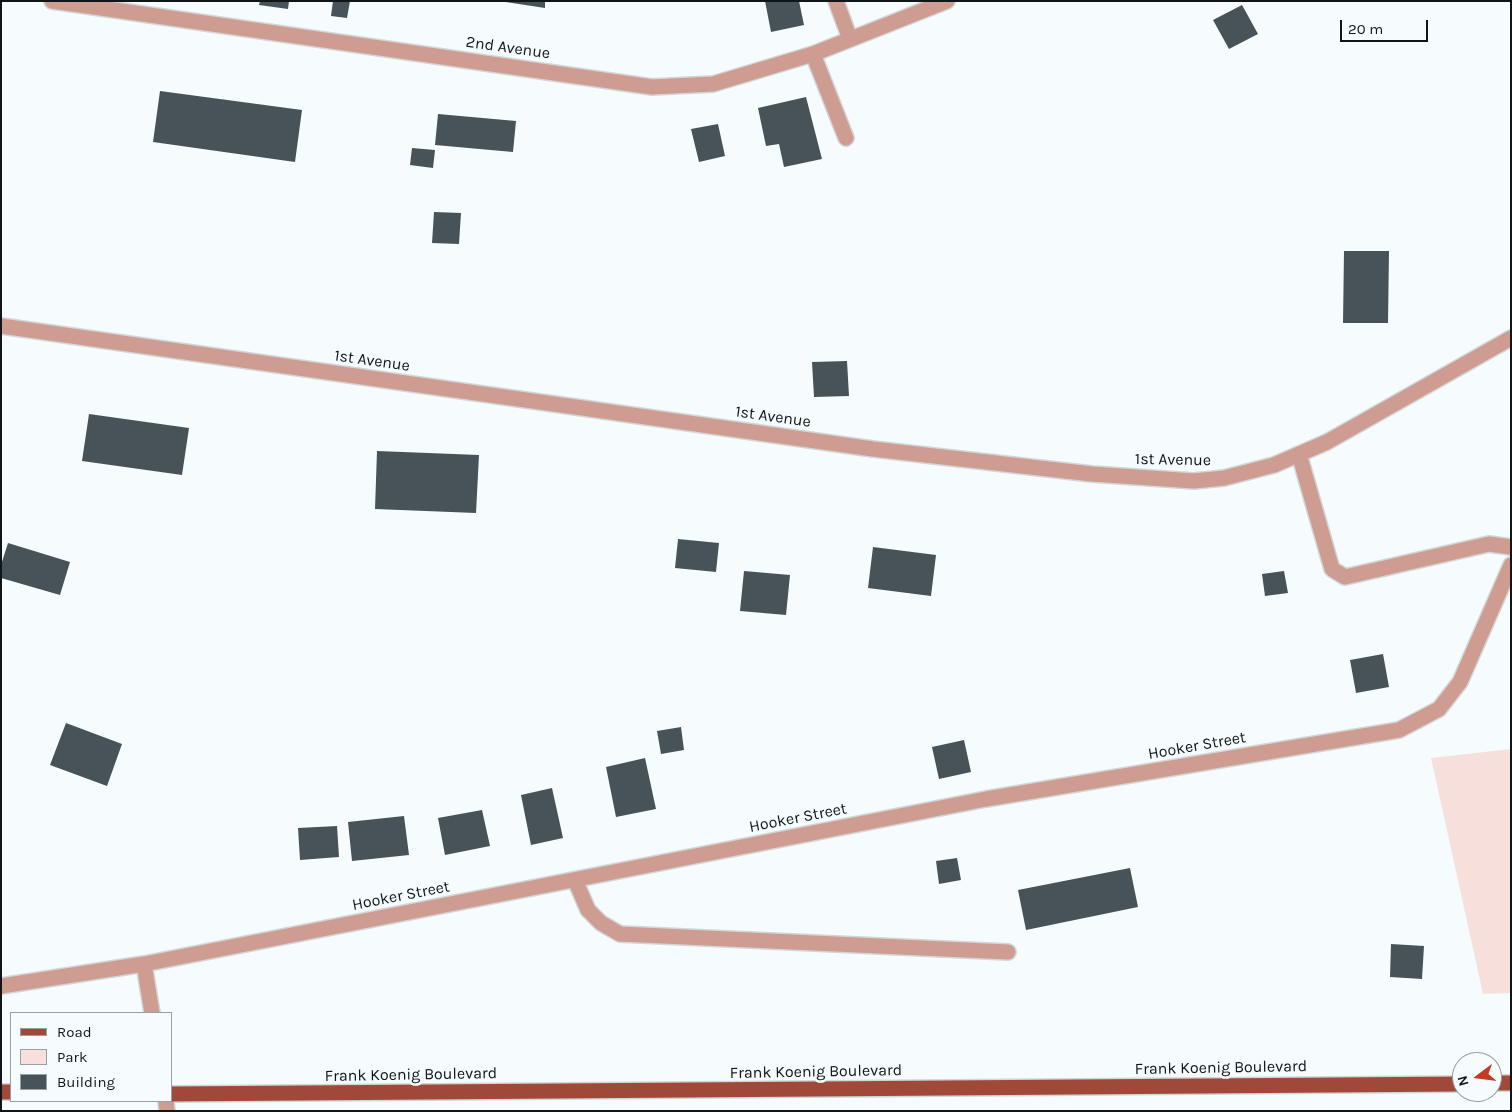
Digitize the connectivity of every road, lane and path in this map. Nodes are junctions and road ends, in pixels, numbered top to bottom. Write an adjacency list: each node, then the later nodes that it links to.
1 (52, 1): 5 (street, 2nd Avenue)
2 (836, 1): 4 (street)
3 (947, 1): 4 (street, 2nd Avenue)
4 (850, 39): 5 (street, 2nd Avenue)
5 (813, 54): 6 (street)
6 (846, 138)
7 (1, 326): 9 (street, 1st Avenue)
8 (1511, 338): 9 (street, 1st Avenue)
9 (1299, 454): 10 (street)
10 (1511, 547)
11 (1511, 565): 12 (street, Hooker Street)
12 (575, 880): 13 (street); 14 (street, Hooker Street)
13 (1008, 952)
14 (144, 964): 15 (street, Hooker Street); 16 (street)
15 (1, 986)
16 (152, 1012)
17 (1452, 1084): 18 (main road, Frank Koenig Boulevard)
18 (172, 1094)

